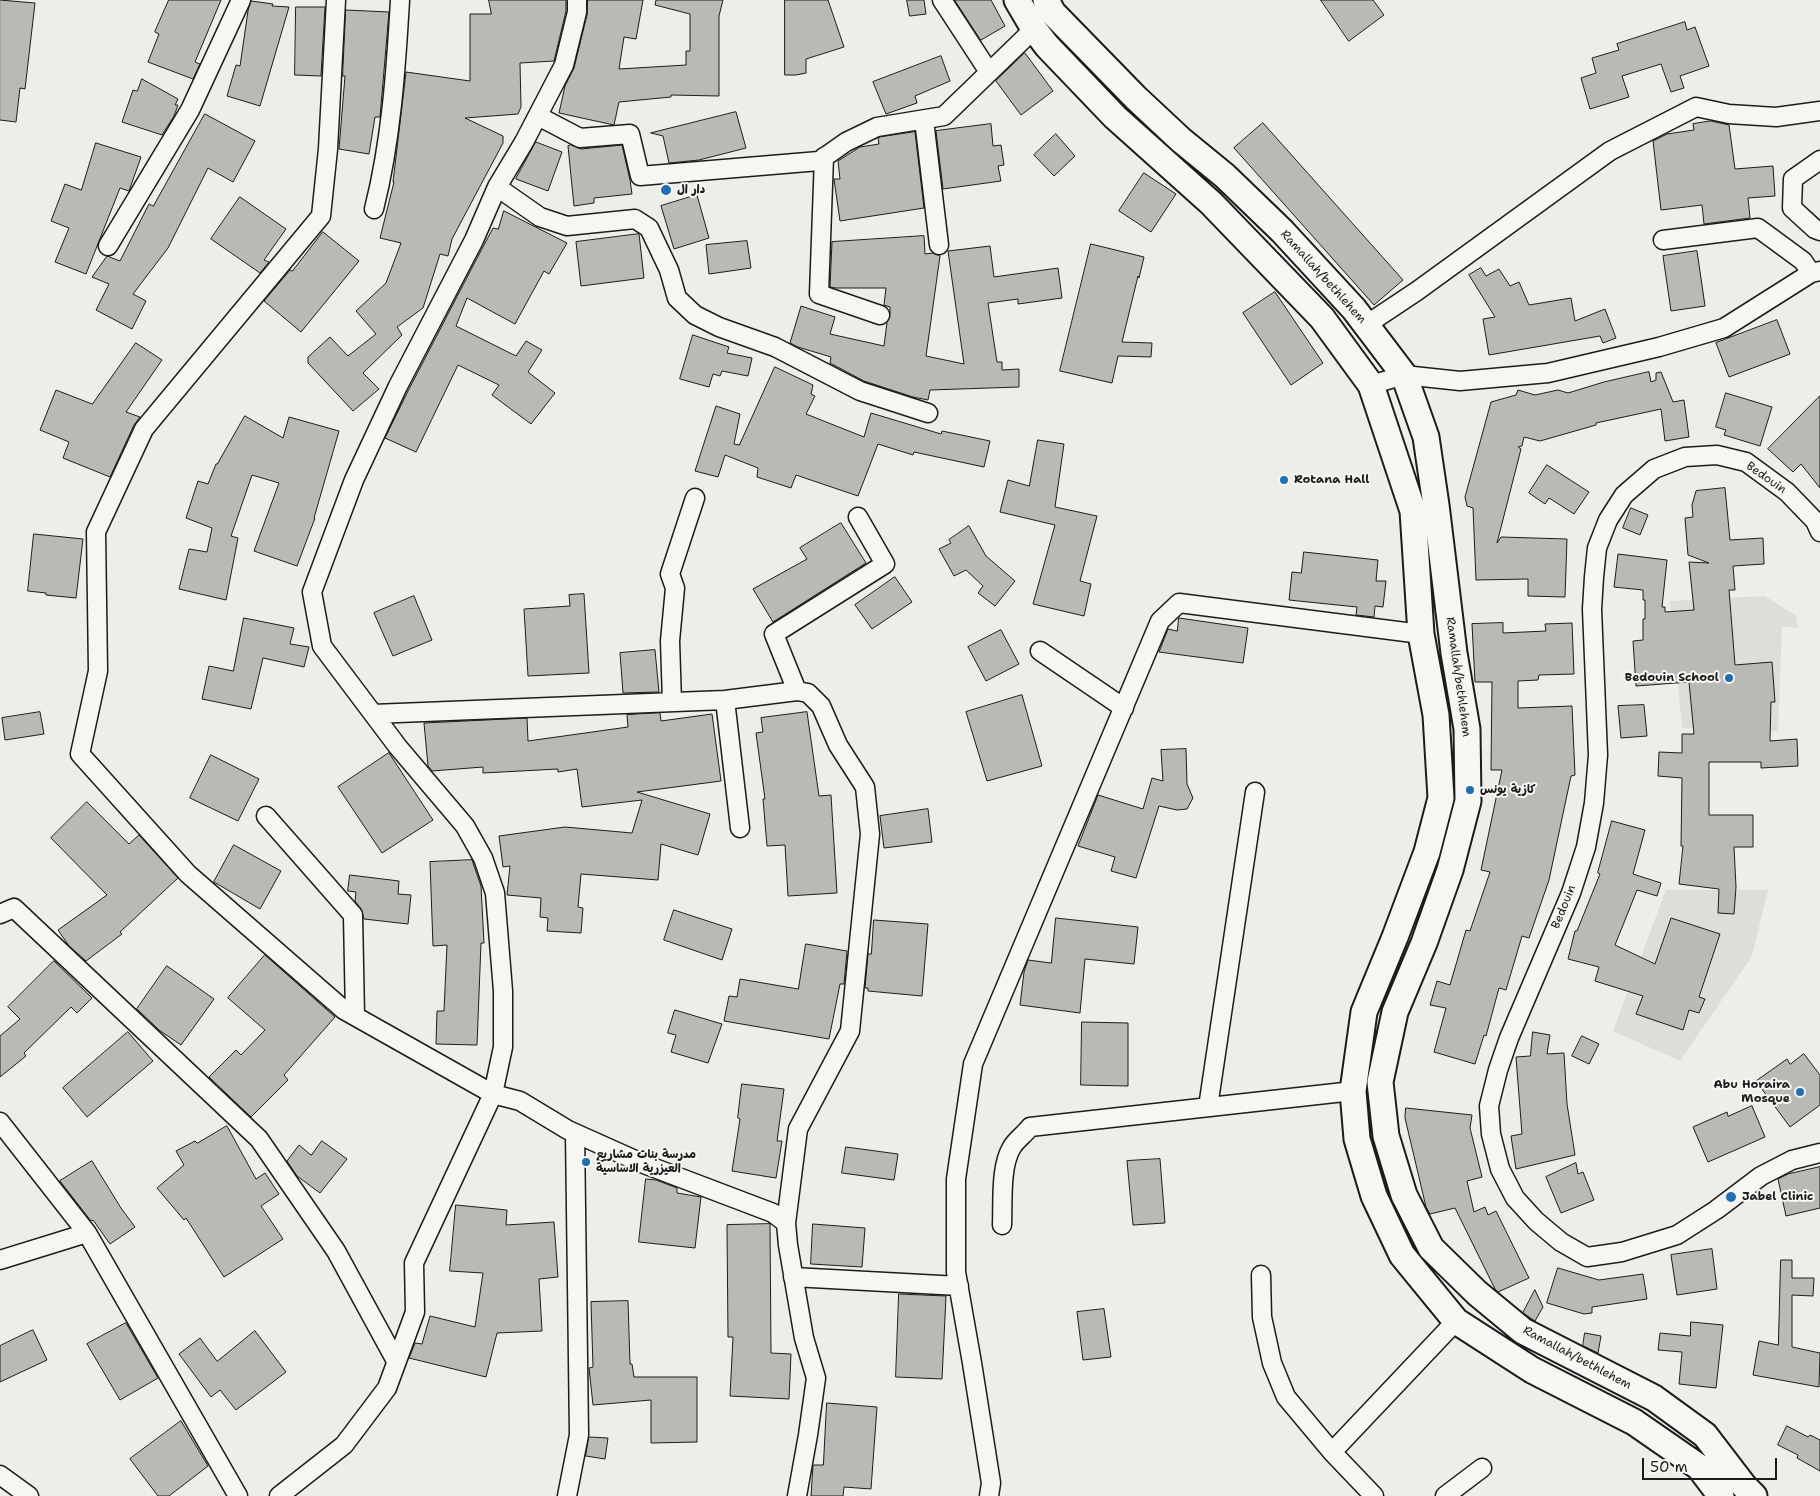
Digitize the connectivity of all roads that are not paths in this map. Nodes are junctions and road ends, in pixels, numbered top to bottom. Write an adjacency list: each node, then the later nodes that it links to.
1 (240, 0): 20 (street)
2 (336, 0): 41 (street)
3 (400, 0): 16 (street)
4 (578, 0): 11 (street)
5 (942, 0): 9 (street)
6 (1017, 0): 8 (main road)
7 (1046, 0): 23 (main road, Ramallah/bethlehem)
8 (1034, 29): 9 (street); 25 (main road)
9 (989, 72): 12 (street)
10 (1820, 111): 23 (street)
11 (538, 116): 13 (street); 15 (street)
12 (924, 120): 13 (street); 19 (street)
13 (824, 157): 22 (street)
14 (1820, 160): 17 (street)
15 (497, 187): 26 (street); 36 (street)
16 (374, 209)
17 (1820, 231)
18 (1663, 240): 21 (street)
19 (939, 245)
20 (108, 246)
21 (1816, 272): 24 (street)
22 (880, 315)
23 (1366, 325): 24 (main road, Ramallah/bethlehem)
24 (1404, 375): 25 (street); 69 (main road, Ramallah/bethlehem)
25 (1371, 385): 30 (main road)
26 (928, 413)
27 (695, 498): 34 (street)
28 (858, 517): 32 (street)
29 (1820, 532): 47 (street, Bedouin)
30 (1422, 634): 35 (street); 42 (main road)
31 (1040, 651): 35 (street)
32 (797, 692): 33 (street); 48 (street)
33 (725, 700): 34 (street); 39 (street)
34 (672, 702): 36 (street)
35 (1124, 708): 54 (street)
36 (373, 714): 43 (street)
37 (1255, 792): 44 (street)
38 (266, 816): 41 (street)
39 (740, 828)
40 (0, 914): 56 (street)
41 (355, 1016): 43 (street)
42 (1352, 1091): 44 (street); 55 (main road)
43 (493, 1094): 46 (street); 56 (street)
44 (1208, 1107): 49 (street)
45 (0, 1122): 50 (street)
46 (574, 1133): 48 (street); 63 (street)
47 (1820, 1154)
48 (786, 1223): 53 (street)
49 (1002, 1225)
50 (87, 1233): 51 (street); 61 (street)
51 (0, 1260)
52 (1261, 1275): 57 (street)
53 (794, 1277): 54 (street); 64 (street)
54 (958, 1286): 65 (street)
55 (1456, 1321): 57 (street); 68 (main road)
56 (396, 1361): 62 (street)
57 (1332, 1452): 66 (street)
58 (1482, 1468): 67 (street)
59 (0, 1475): 60 (street)
60 (29, 1496)
61 (238, 1496)
62 (279, 1496)
63 (567, 1496)
64 (797, 1496)
65 (989, 1496)
66 (1374, 1496)
67 (1445, 1496)
68 (1722, 1496)
69 (1754, 1496)

